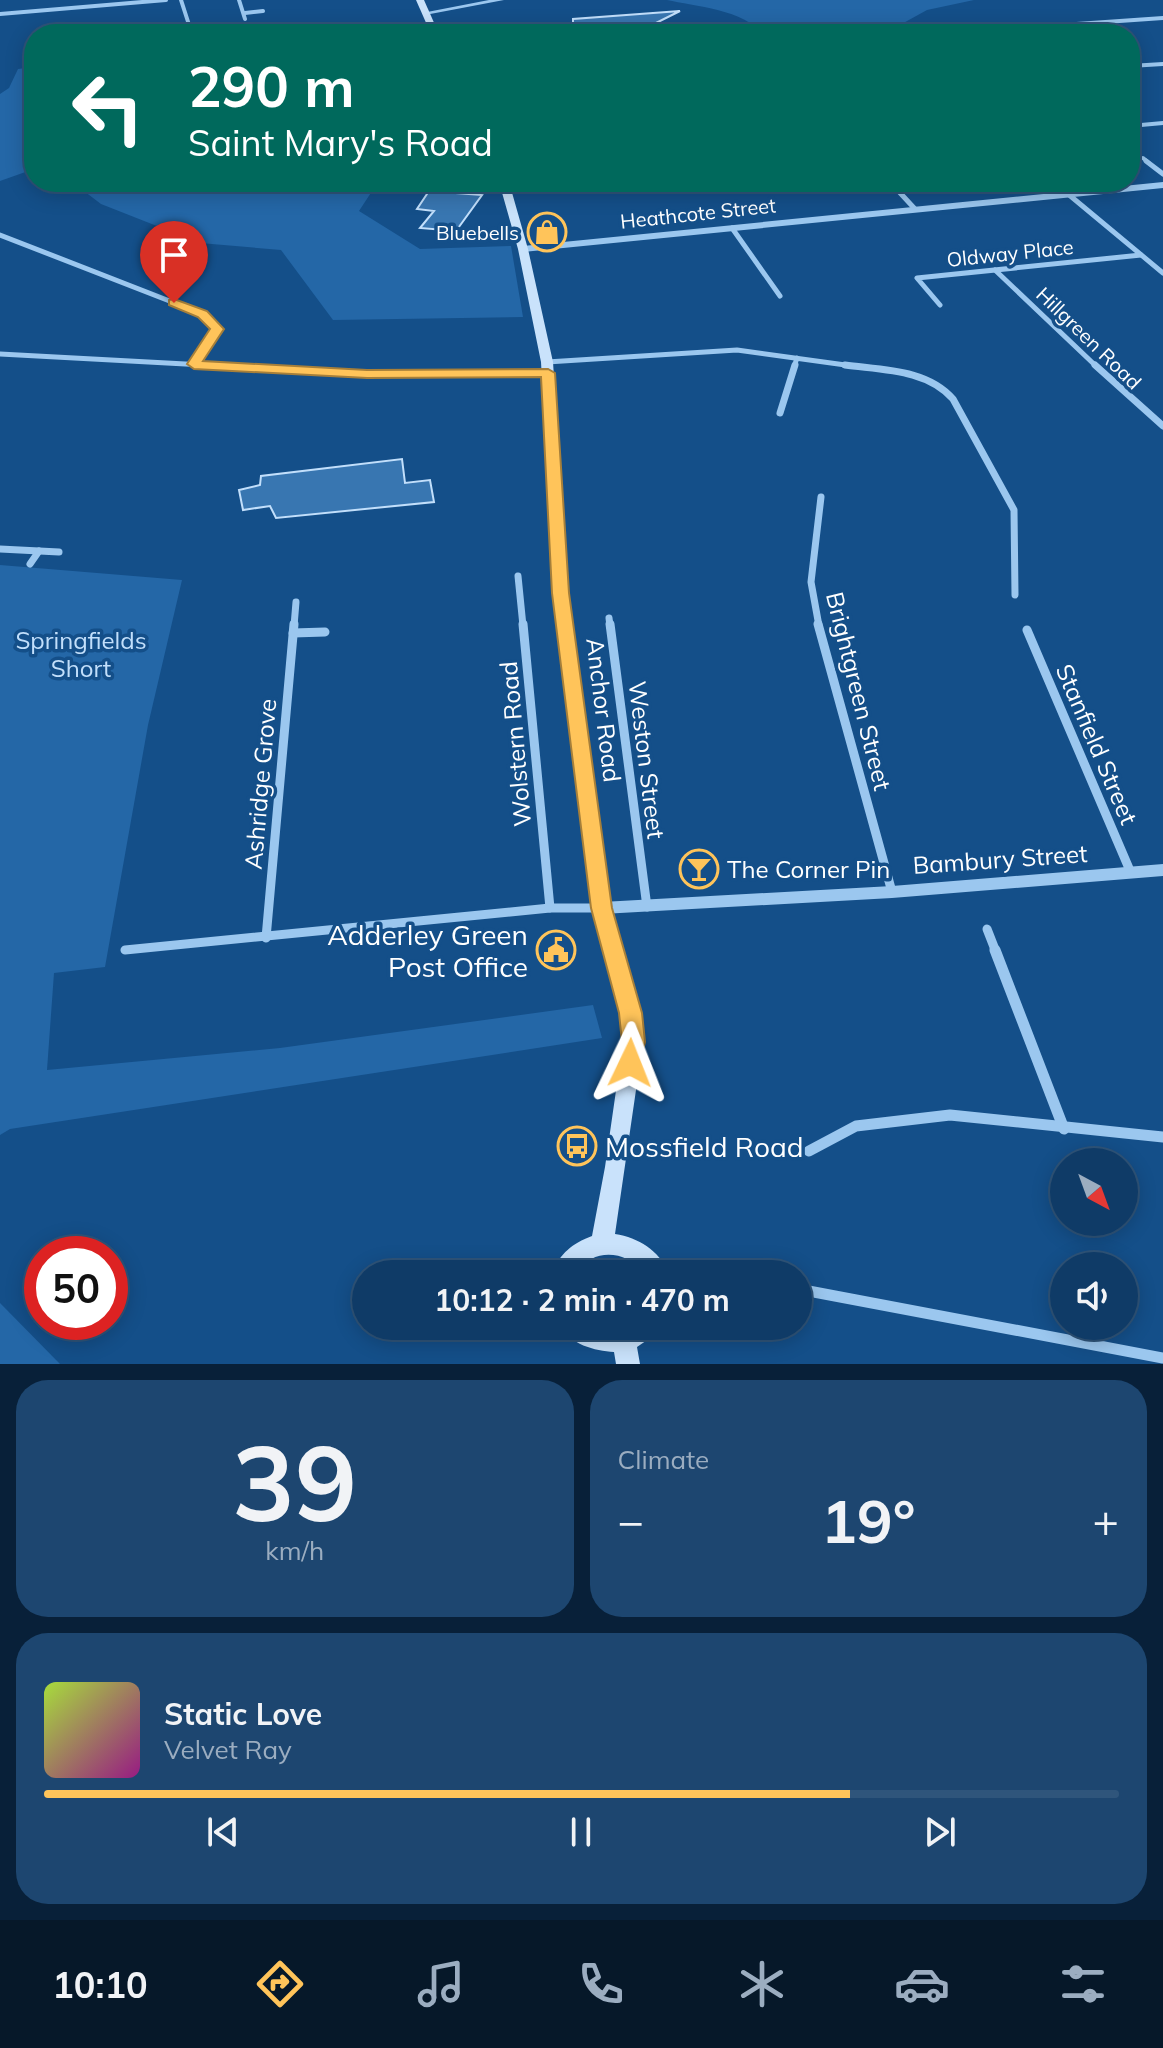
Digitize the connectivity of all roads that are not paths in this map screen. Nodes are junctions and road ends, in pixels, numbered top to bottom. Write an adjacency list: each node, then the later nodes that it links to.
1 (61, 0): 7 (street)
2 (166, 0): 7 (street)
3 (181, 0): 12 (street)
4 (239, 0): 8 (street)
5 (420, 0): 9 (main road)
6 (501, 0): 9 (street)
7 (61, 9): 10 (street)
8 (263, 11)
9 (425, 13): 13 (main road)
10 (0, 14)
11 (1163, 18): 14 (street)
12 (189, 24)
13 (430, 24)
14 (1076, 24)
15 (1163, 64): 16 (street)
16 (1140, 65)
17 (1163, 123): 18 (street)
18 (1140, 125)
19 (1143, 158): 20 (street)
20 (1163, 174)
21 (1163, 185): 22 (street, Heathcote Street)
22 (1140, 187)
23 (507, 192): 30 (main road, Anchor Road)
24 (899, 192): 27 (street)
25 (1089, 192): 26 (street, Heathcote Street)
26 (1068, 194): 27 (street, Heathcote Street); 31 (street)
27 (915, 209): 28 (street, Heathcote Street)
28 (732, 228): 30 (street, Heathcote Street); 34 (street)
29 (0, 235): 38 (street)
30 (523, 249): 39 (main road, Anchor Road)
31 (1141, 255): 32 (street, Oldway Place); 33 (street)
32 (995, 270): 35 (street, Oldway Place); 41 (street, Hillgreen Road)
33 (1163, 273)
34 (780, 296)
35 (940, 305)
36 (0, 354): 38 (street)
37 (797, 358): 39 (street); 40 (street); 48 (street)
38 (194, 364): 39 (street)
39 (547, 367): 58 (main road, Anchor Road)
40 (780, 413)
41 (1163, 426)
42 (821, 497): 56 (street, Brightgreen Street)
43 (0, 549): 44 (street)
44 (39, 551): 45 (street); 46 (street)
45 (59, 552)
46 (30, 564)
47 (518, 576): 57 (street, Wolstern Road)
48 (1015, 595)
49 (296, 602): 53 (street, Ashridge Grove)
50 (609, 618): 59 (street, Weston Street)
51 (1027, 630): 55 (street, Stanfield Street)
52 (325, 632): 53 (street)
53 (293, 633): 61 (street, Ashridge Grove)
54 (1163, 870): 55 (street, Bambury Street)
55 (1131, 873): 56 (street, Bambury Street)
56 (892, 892): 59 (street, Bambury Street)
57 (550, 908): 58 (street); 61 (street)
58 (602, 908): 59 (street, Bambury Street); 66 (main road, Anchor Road)
59 (647, 908)
60 (987, 929): 63 (street)
61 (266, 938): 62 (street)
62 (125, 950)
63 (1064, 1129): 64 (street); 65 (street)
64 (1163, 1137)
65 (809, 1151)
66 (602, 1244): 67 (main road); 68 (main road)
67 (572, 1260)
68 (649, 1260)
69 (812, 1292): 72 (street)
70 (601, 1340): 71 (main road)
71 (626, 1352)
72 (1163, 1358)

